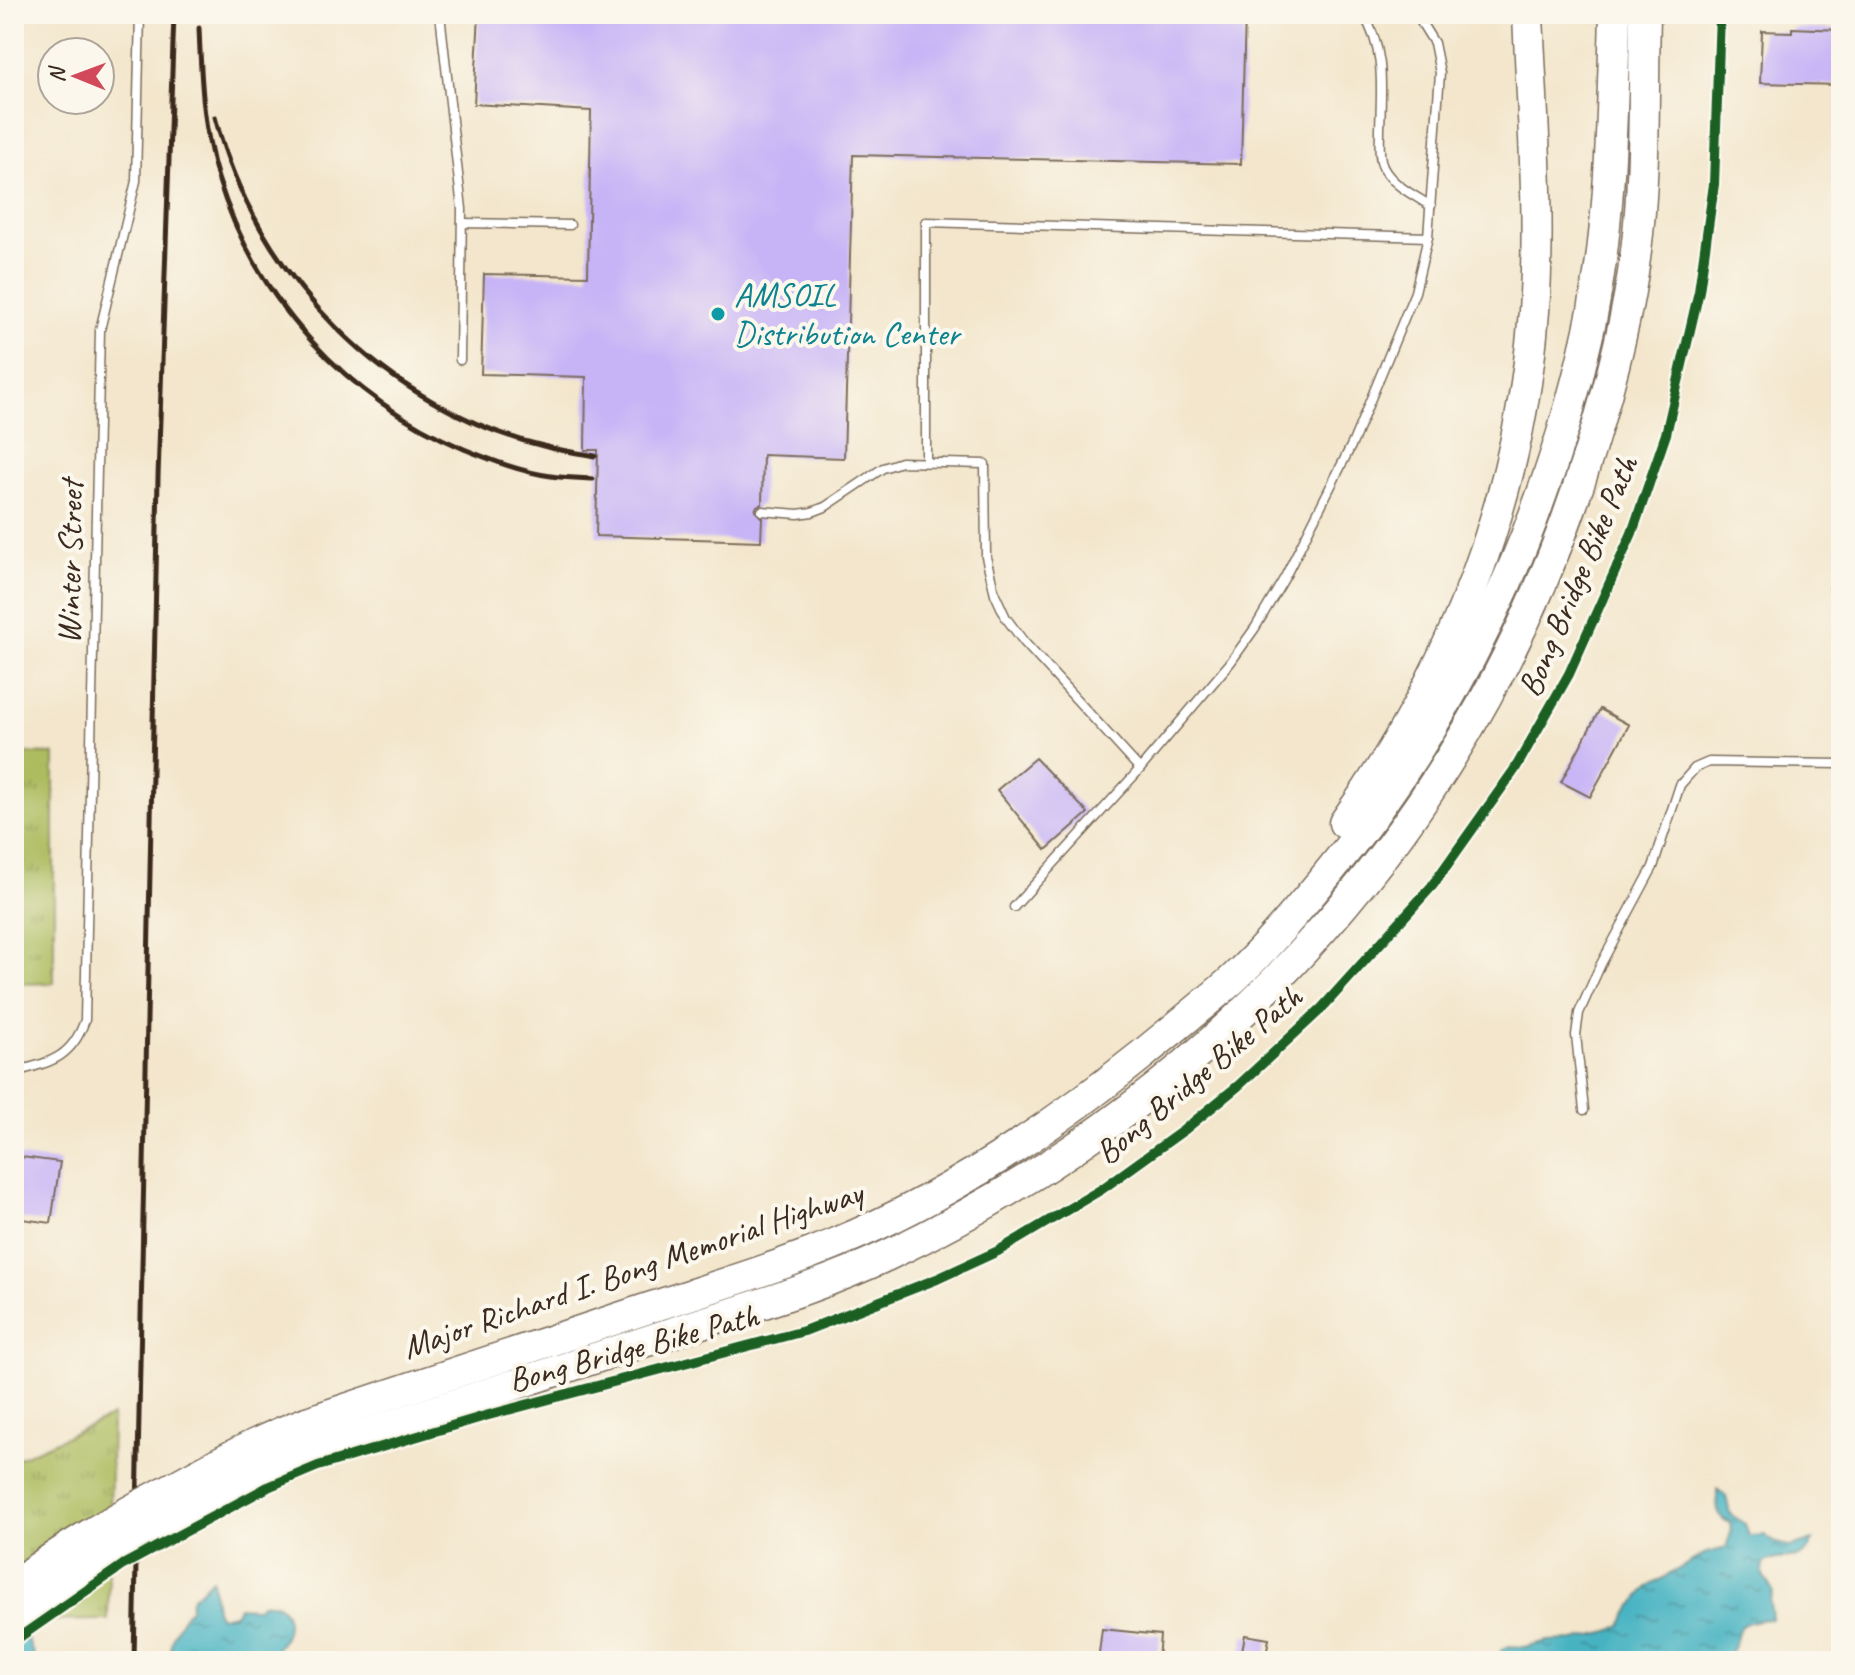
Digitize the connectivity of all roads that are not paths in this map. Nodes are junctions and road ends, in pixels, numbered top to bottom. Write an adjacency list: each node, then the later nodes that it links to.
1 (140, 14): 18 (lane, Winter Street)
2 (440, 14): 9 (lane)
3 (1363, 14): 8 (lane)
4 (1416, 14): 8 (lane)
5 (1528, 14): 19 (highway)
6 (1615, 14): 19 (highway, Major Richard I. Bong Memorial Highway)
7 (1645, 14): 21 (highway, Major Richard I. Bong Memorial Highway)
8 (1431, 206): 11 (lane)
9 (462, 223): 10 (lane); 12 (lane)
10 (570, 225)
11 (1428, 237): 13 (lane); 16 (lane)
12 (460, 360)
13 (926, 461): 14 (lane); 16 (lane)
14 (762, 511)
15 (1841, 764): 20 (lane)
16 (1140, 769): 17 (lane)
17 (1014, 907)
18 (14, 1072)
19 (1108, 1082): 21 (highway, Major Richard I. Bong Memorial Highway)
20 (1584, 1110)
21 (312, 1436): 22 (highway, bridge); 23 (highway, bridge)
22 (14, 1585)
23 (14, 1615)

